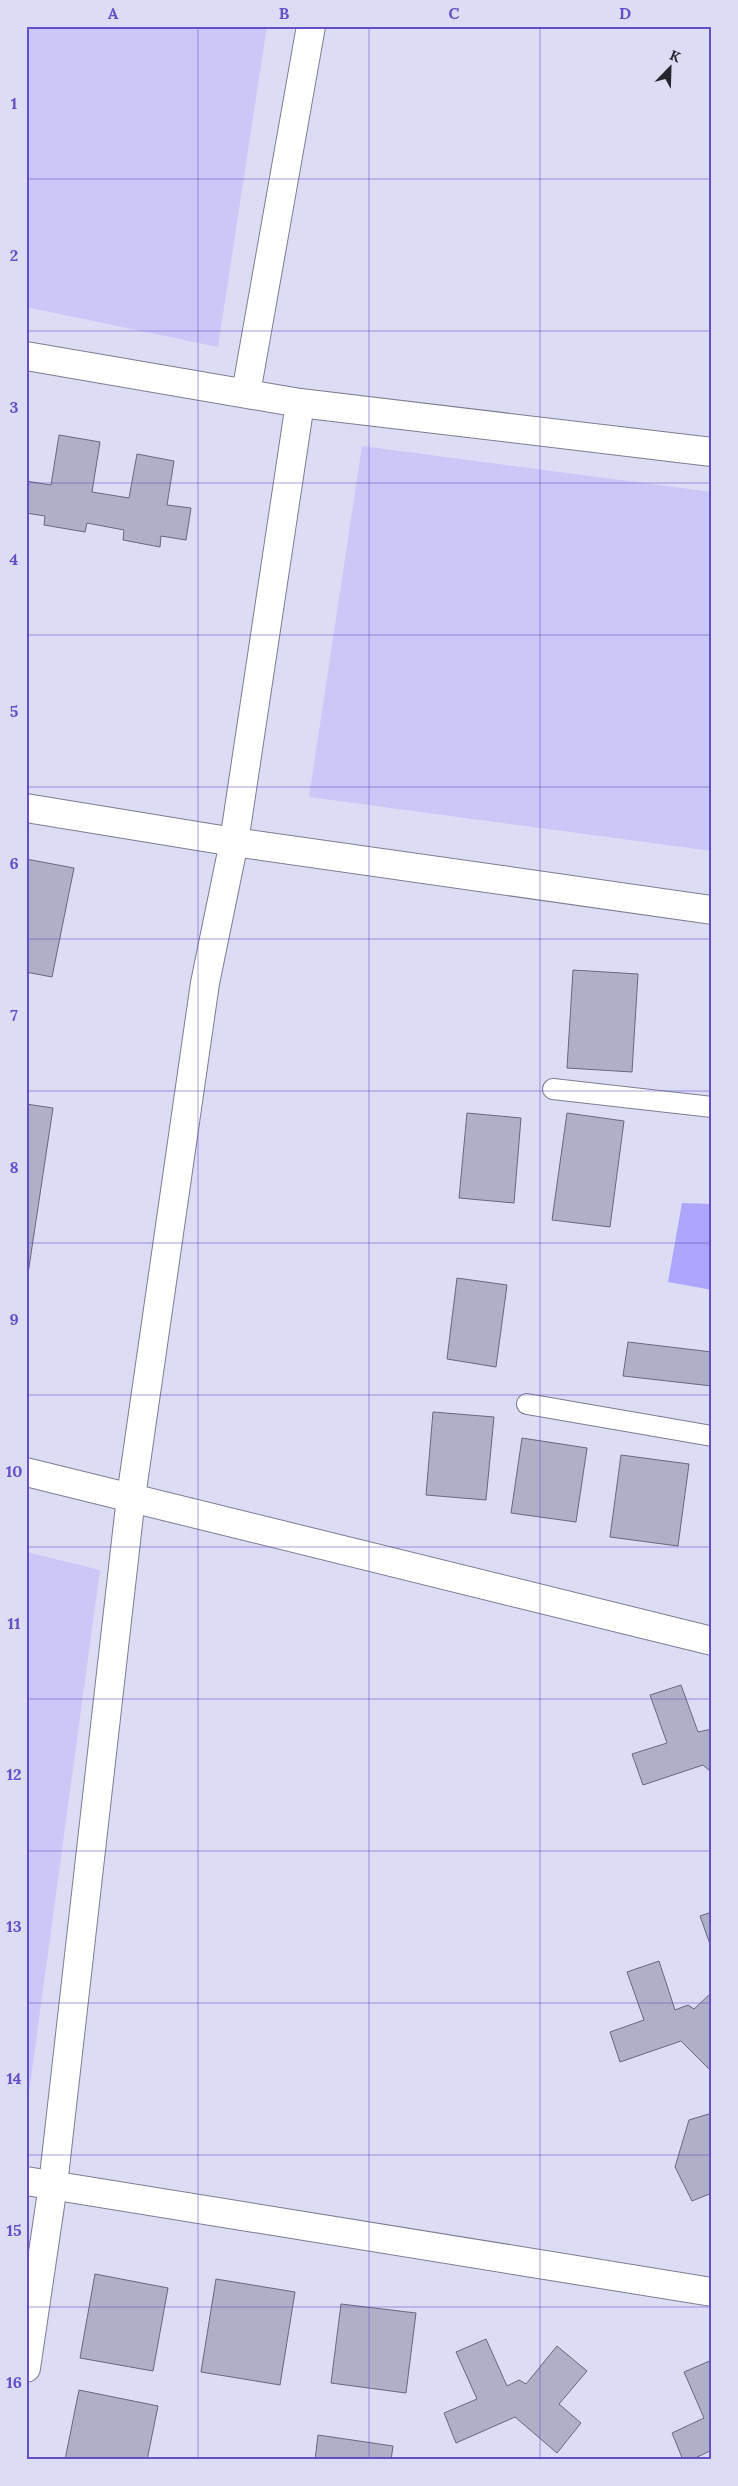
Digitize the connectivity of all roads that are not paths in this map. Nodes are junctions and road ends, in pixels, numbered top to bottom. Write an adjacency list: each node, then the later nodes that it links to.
1 (311, 26): 3 (street)
2 (26, 356): 3 (street)
3 (246, 394): 4 (street)
4 (300, 403): 5 (street); 7 (street)
5 (712, 452)
6 (26, 808): 7 (street)
7 (234, 842): 8 (street); 14 (street)
8 (712, 910)
9 (553, 1089): 10 (lane)
10 (712, 1107)
11 (526, 1404): 12 (lane)
12 (712, 1436)
13 (26, 1472): 14 (street)
14 (131, 1497): 15 (street); 17 (street)
15 (712, 1641)
16 (26, 2181): 17 (street)
17 (53, 2184): 18 (street); 19 (street)
18 (712, 2292)
19 (26, 2368)

